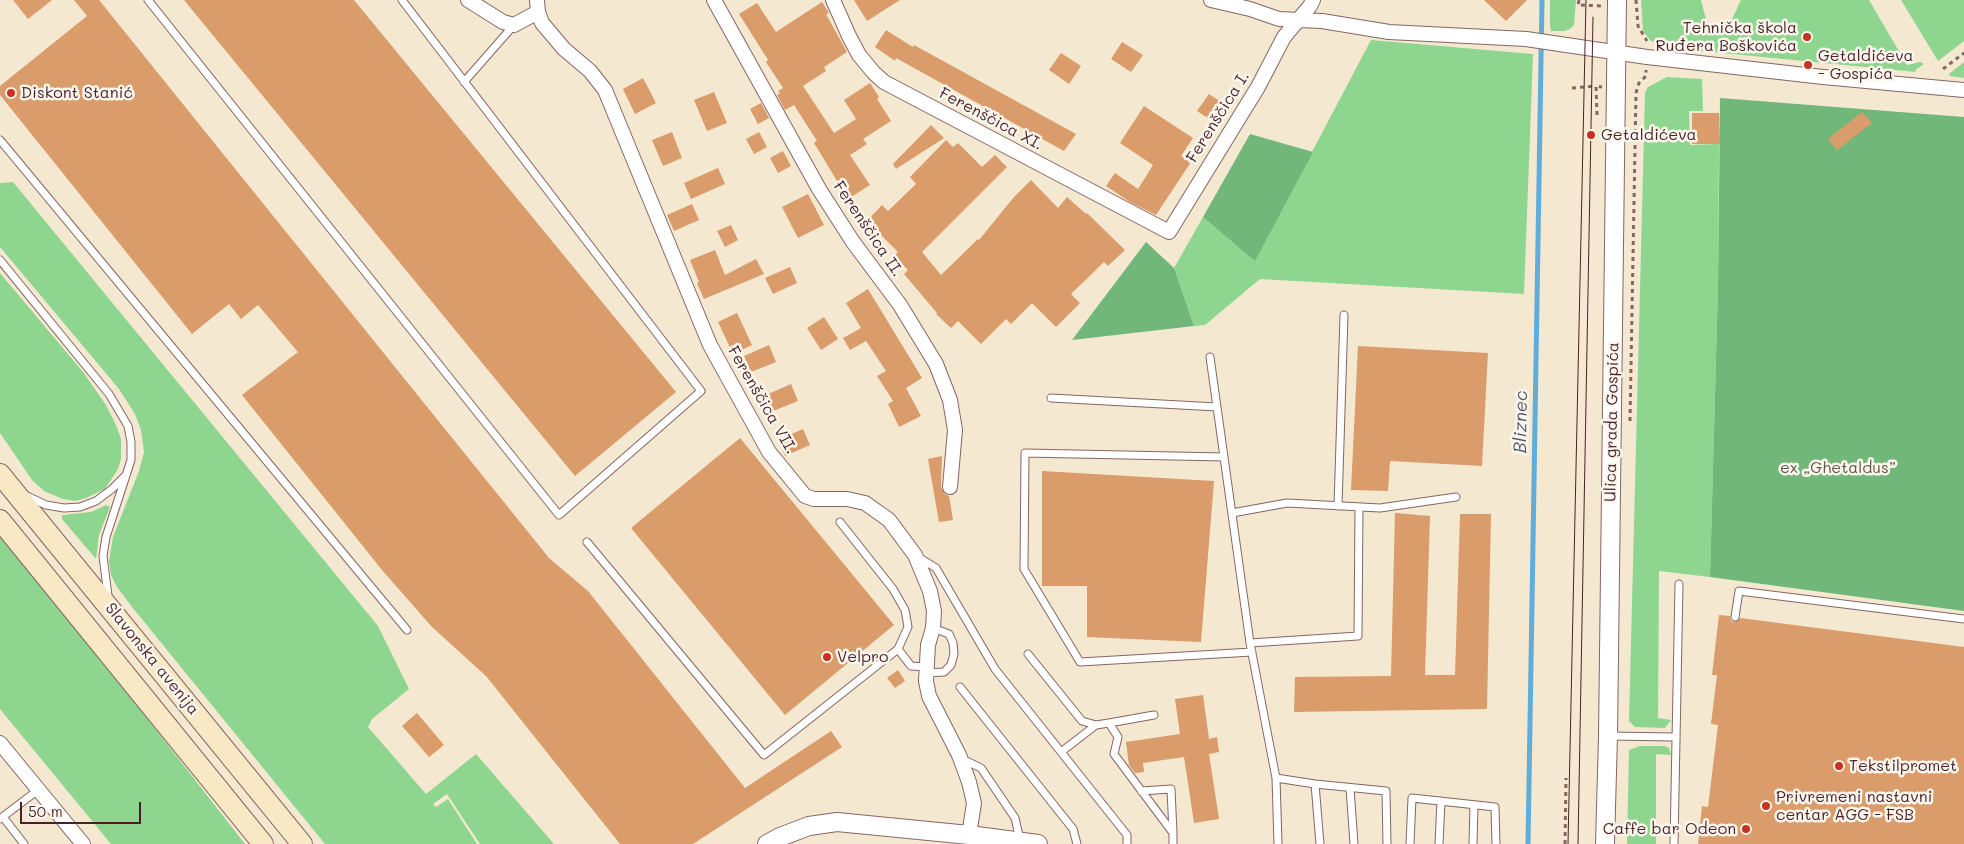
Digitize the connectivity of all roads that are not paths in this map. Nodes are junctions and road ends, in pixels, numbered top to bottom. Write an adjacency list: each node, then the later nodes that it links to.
1 (148, 0): 13 (lane)
2 (402, 0): 13 (lane)
3 (468, 0): 11 (street)
4 (714, 0): 25 (street, Ferenščica II.)
5 (833, 0): 16 (street, Ferenščica XI.)
6 (1211, 0): 10 (street)
7 (1313, 0): 10 (street, Ferenščica I.)
8 (1612, 3): 12 (street, Ulica grada Gospića)
9 (538, 6): 11 (street, Ferenščica VII.); 33 (street, Ferenščica VII.)
10 (1298, 20): 12 (street); 16 (street, Ferenščica I.)
11 (514, 25): 13 (lane)
12 (1617, 53): 14 (street); 49 (street, Ulica grada Gospića)
13 (464, 82)
14 (1964, 90)
15 (0, 140): 39 (lane)
16 (1169, 232)
17 (0, 260): 23 (lane)
18 (1344, 315): 27 (lane)
19 (1210, 357): 21 (lane)
20 (1051, 398): 21 (lane)
21 (1217, 407): 22 (lane)
22 (1224, 458): 29 (lane); 42 (lane)
23 (128, 473): 24 (lane); 35 (lane)
24 (4, 480): 35 (main road, Slavonska avenija)
25 (950, 487)
26 (1456, 497): 28 (lane)
27 (1338, 506): 28 (lane); 29 (lane)
28 (1359, 507): 40 (lane)
29 (1232, 513): 40 (lane)
30 (0, 520): 67 (main road, Slavonska avenija)
31 (840, 522): 41 (lane)
32 (587, 542): 41 (lane)
33 (915, 555): 38 (street, Ferenščica VII.); 52 (lane)
34 (1679, 584): 50 (lane)
35 (113, 611): 68 (main road, Slavonska avenija)
36 (1735, 617): 37 (lane)
37 (1964, 619)
38 (933, 628): 44 (street, Ferenščica VII.); 44 (lane)
39 (408, 630)
40 (1250, 643): 42 (lane)
41 (898, 649): 44 (lane)
42 (1252, 652): 54 (lane)
43 (1028, 654): 48 (lane)
44 (926, 670): 53 (street, Ferenščica VII.)
45 (960, 687): 70 (lane)
46 (1154, 716): 47 (lane)
47 (1109, 723): 48 (lane); 58 (lane)
48 (1096, 725): 52 (lane)
49 (1608, 736): 50 (lane); 81 (street, Ulica grada Gospića)
50 (1675, 738): 82 (lane)
51 (0, 743): 57 (street)
52 (1061, 752): 71 (lane)
53 (960, 757): 63 (street, Ferenščica VII.); 64 (lane)
54 (1276, 778): 55 (lane); 73 (lane)
55 (1315, 784): 56 (lane); 74 (lane)
56 (1350, 788): 75 (lane); 76 (lane)
57 (38, 790): 61 (lane); 66 (street)
58 (1140, 791): 62 (lane); 62 (lane)
59 (1441, 801): 60 (lane); 77 (lane); 78 (lane)
60 (1474, 805): 79 (lane); 80 (lane)
61 (2, 818): 65 (lane)
62 (1173, 833): 72 (lane)
63 (969, 840): 64 (street); 69 (street)
64 (1029, 843)
65 (24, 844)
66 (83, 844)
67 (263, 844)
68 (302, 844)
69 (767, 844)
70 (1077, 844)
71 (1127, 844)
72 (1173, 844)
73 (1278, 844)
74 (1320, 844)
75 (1354, 844)
76 (1387, 844)
77 (1410, 844)
78 (1439, 844)
79 (1473, 844)
80 (1496, 844)
81 (1605, 844)
82 (1674, 844)

